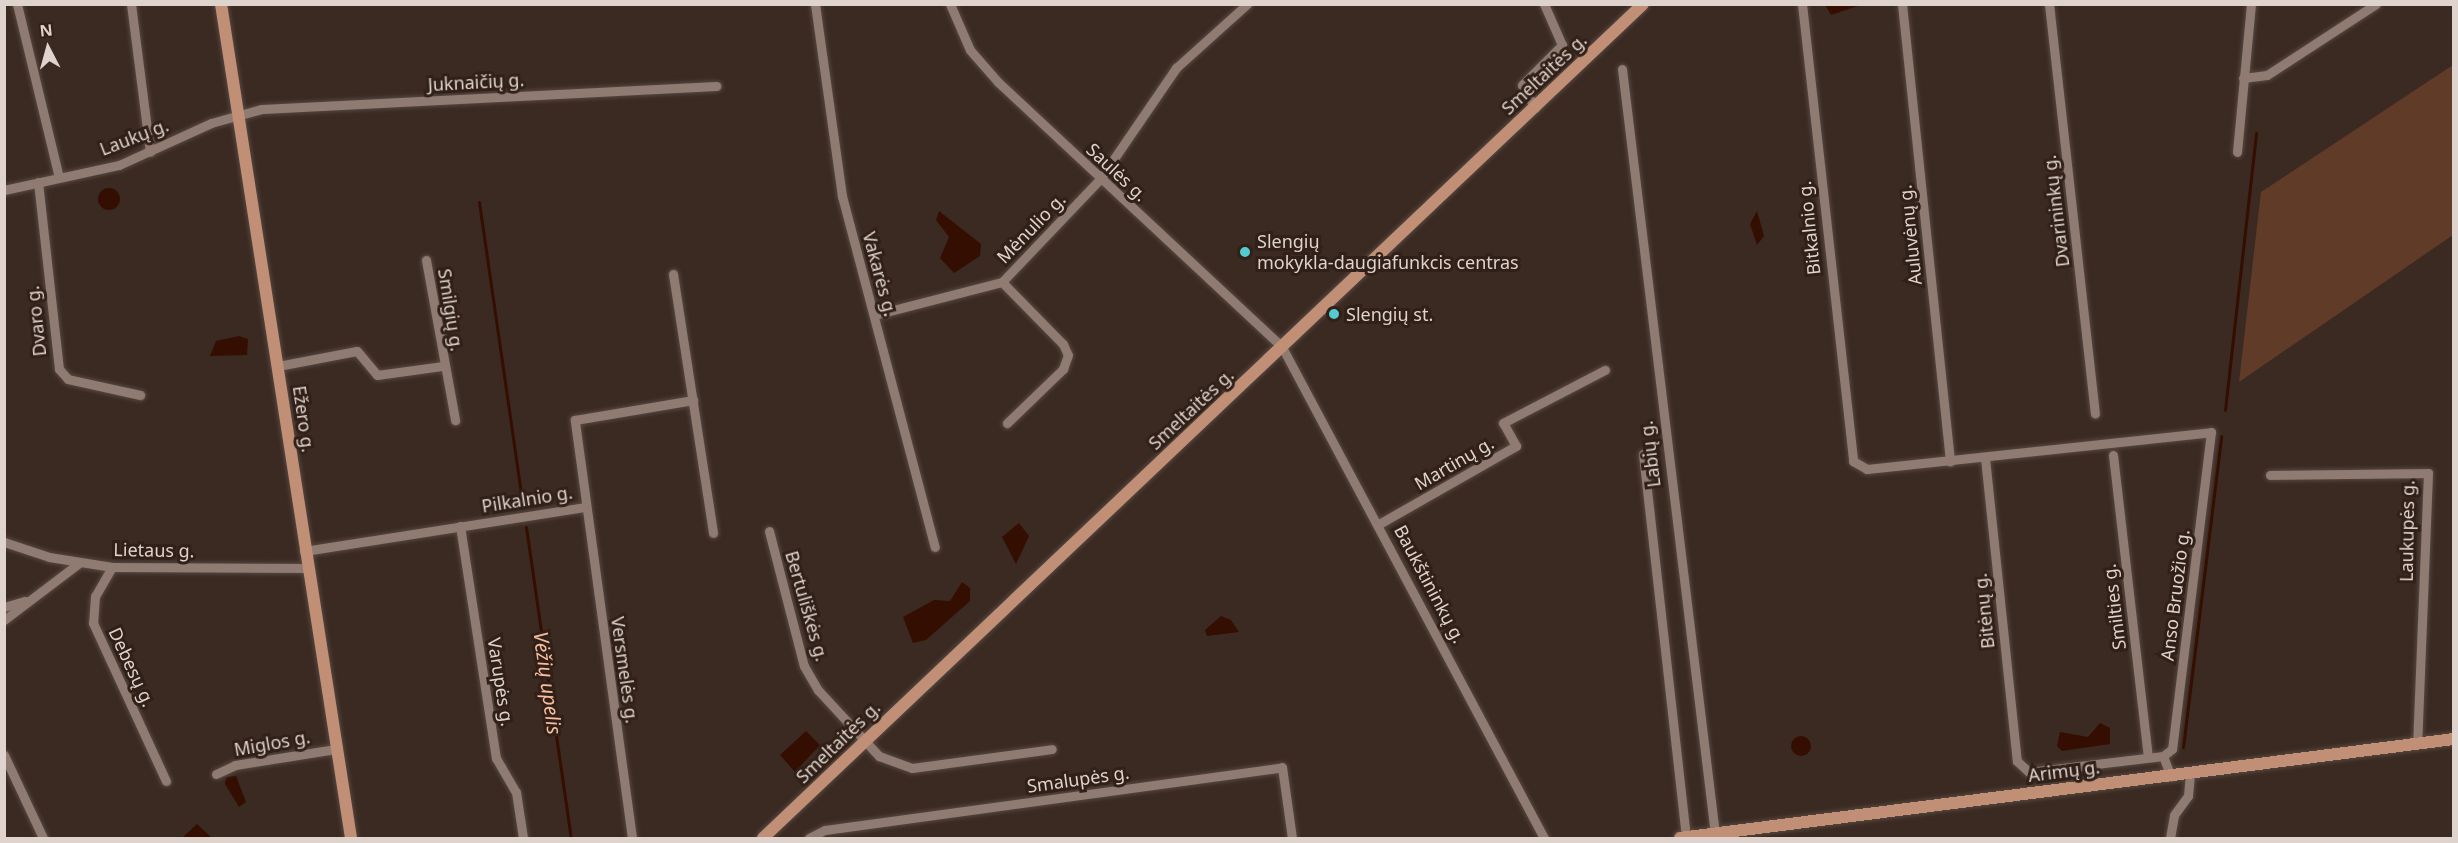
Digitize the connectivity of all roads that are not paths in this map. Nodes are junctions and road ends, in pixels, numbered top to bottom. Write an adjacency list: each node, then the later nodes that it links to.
1 (17, 4): 21 (street)
2 (131, 4): 19 (street)
3 (221, 4): 18 (main road, Ežero g.)
4 (814, 4): 28 (street, Vakarės g.)
5 (950, 4): 22 (street, Saulės g.)
6 (1247, 4): 22 (street, Mėnulio g.)
7 (1544, 4): 17 (street)
8 (1643, 4): 17 (main road, Smeltaitės g.)
9 (1802, 4): 41 (street, Bitkalnio g.)
10 (1902, 4): 41 (street, Auluvėnų g.)
11 (2049, 4): 35 (street, Dvarininkų g.)
12 (2251, 4): 15 (street)
13 (2376, 4): 15 (street)
14 (1622, 69): 69 (street, Labių g.)
15 (2243, 78): 20 (street)
16 (716, 86): 18 (street, Juknaičių g.)
17 (1535, 108): 29 (main road, Smeltaitės g.)
18 (238, 114): 19 (street, Laukų g.); 30 (main road, Ežero g.)
19 (150, 152): 21 (street, Laukų g.)
20 (2236, 152)
21 (59, 177): 23 (street, Laukų g.)
22 (1100, 179): 27 (street, Mėnulio g.); 29 (street, Saulės g.)
23 (38, 182): 24 (street, Laukų g.); 33 (street, Dvaro g.)
24 (4, 190)
25 (426, 260): 31 (street, Smilgių g.)
26 (673, 274): 34 (street)
27 (1002, 282): 28 (street, Mėnulio g.); 37 (street)
28 (874, 315): 49 (street, Vakarės g.)
29 (1282, 348): 44 (street, Baukštininkų g.); 58 (main road, Smeltaitės g.)
30 (278, 366): 31 (street, Smilgių g.); 50 (main road, Ežero g.)
31 (443, 366): 36 (street, Smilgių g.)
32 (1605, 370): 44 (street, Martinų g.)
33 (140, 395)
34 (693, 400): 43 (street, Pilkalnio g.); 47 (street)
35 (2095, 413)
36 (455, 420)
37 (1007, 423)
38 (1643, 454): 79 (street)
39 (2113, 455): 63 (street, Smilties g.)
40 (1985, 458): 41 (street); 63 (street, Bitėnų g.); 64 (street, Anso Bruožio g.)
41 (1950, 461)
42 (2270, 475): 59 (street, Laukupės g.)
43 (585, 507): 45 (street, Pilkalnio g.); 73 (street, Versmelės g.)
44 (1379, 524): 77 (street, Baukštininkų g.)
45 (460, 526): 50 (street, Pilkalnio g.); 72 (street, Varupės g.)
46 (769, 531): 58 (street, Bertuliškės g.)
47 (713, 533)
48 (4, 542): 51 (street, Lietaus g.)
49 (935, 547)
50 (304, 551): 53 (main road, Ežero g.)
51 (79, 563): 52 (street, Lietaus g.); 54 (street)
52 (112, 567): 53 (street, Lietaus g.); 68 (street, Debesų g.)
53 (307, 568): 60 (main road, Ežero g.)
54 (29, 601): 55 (street); 56 (street)
55 (4, 607)
56 (4, 620)
57 (2454, 740): 59 (main road, Arimų g.)
58 (864, 743): 61 (street, Smalupės g.); 74 (main road, Smeltaitės g.)
59 (2417, 744): 66 (main road, Arimų g.)
60 (336, 749): 65 (street, Miglos g.); 71 (main road, Ežero g.)
61 (1052, 749)
62 (4, 755): 70 (street)
63 (2148, 756): 64 (street)
64 (2163, 756): 67 (street)
65 (216, 774)
66 (2190, 774): 67 (main road, Arimų g.); 80 (street)
67 (2171, 777): 69 (main road, Arimų g.)
68 (166, 781)
69 (1715, 834): 79 (main road, Arimų g.)
70 (43, 838)
71 (351, 838)
72 (523, 838)
73 (632, 838)
74 (763, 838)
75 (809, 838): 76 (street, Smalupės g.)
76 (1292, 838)
77 (1544, 838)
78 (1680, 838): 79 (main road, Arimų g.)
79 (1686, 838)
80 (2170, 838)

